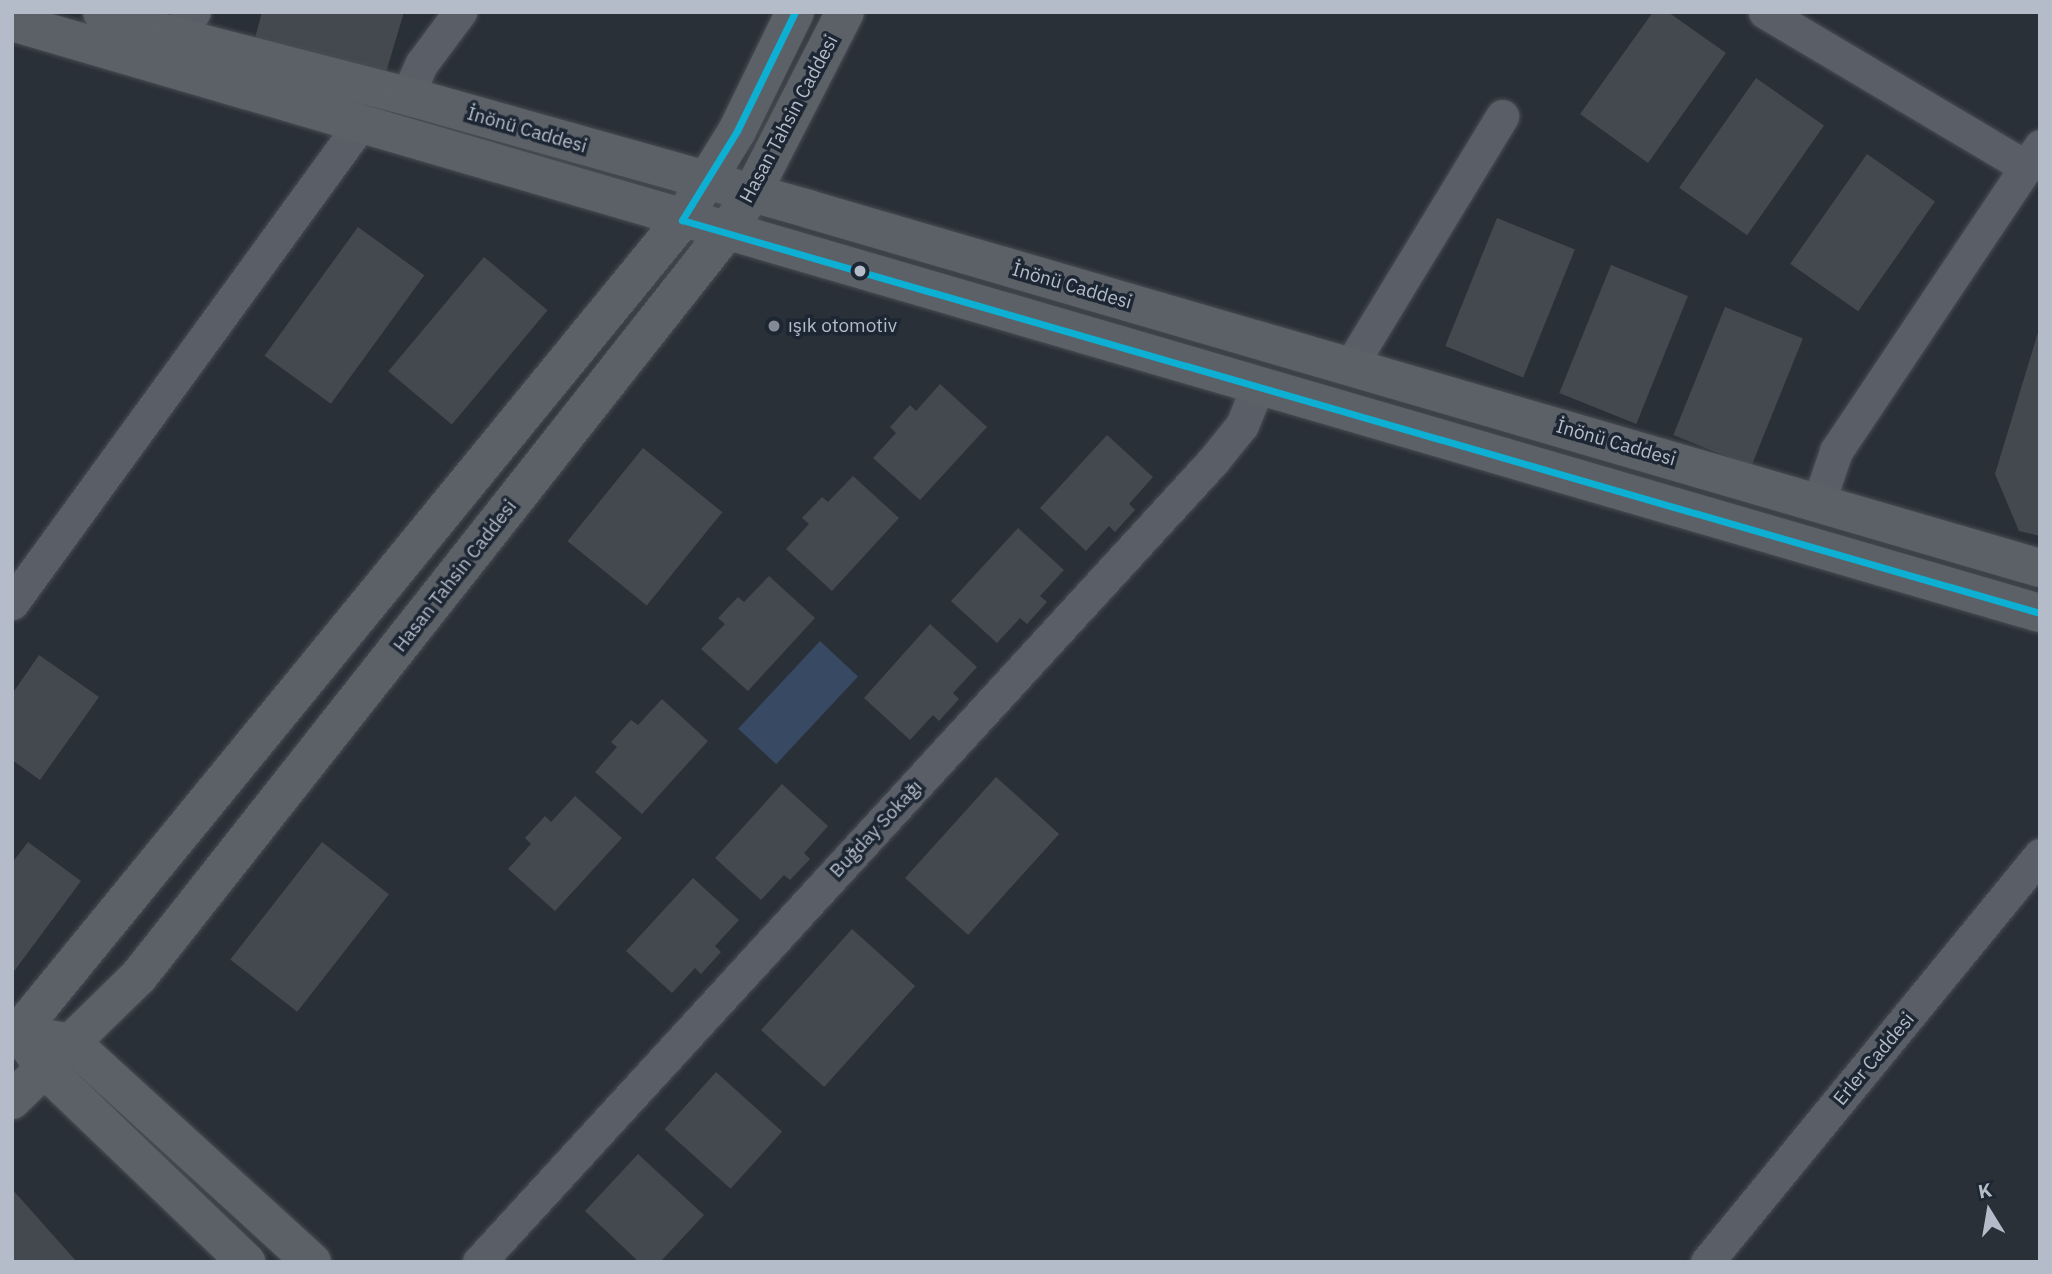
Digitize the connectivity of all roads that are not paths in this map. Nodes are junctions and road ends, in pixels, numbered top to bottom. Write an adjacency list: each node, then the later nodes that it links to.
1 (102, 12): 7 (main road, İnönü Caddesi)
2 (460, 12): 8 (street)
3 (795, 12): 12 (main road)
4 (845, 12): 13 (main road, Hasan Tahsin Caddesi)
5 (1765, 12): 11 (street)
6 (12, 22): 10 (main road)
7 (183, 24): 8 (main road, İnönü Caddesi)
8 (407, 96): 12 (main road, İnönü Caddesi)
9 (1502, 116): 16 (street)
10 (359, 126): 14 (main road); 21 (street)
11 (2033, 157): 18 (street)
12 (709, 181): 13 (main road, İnönü Caddesi); 14 (main road)
13 (752, 193): 15 (main road, Hasan Tahsin Caddesi); 16 (main road, İnönü Caddesi)
14 (682, 220): 15 (main road); 24 (main road)
15 (726, 232): 17 (main road); 25 (main road, Hasan Tahsin Caddesi)
16 (1349, 368): 18 (main road, İnönü Caddesi)
17 (1258, 386): 19 (main road); 29 (street, Buğday Sokağı)
18 (1819, 501): 19 (main road); 20 (main road, İnönü Caddesi)
19 (1804, 543): 22 (main road)
20 (2040, 568)
21 (12, 603)
22 (2040, 613)
23 (2040, 855): 30 (street, Erler Caddesi)
24 (15, 1033): 25 (main road)
25 (59, 1056): 26 (main road, Hasan Tahsin Caddesi); 27 (main road); 28 (main road)
26 (12, 1100)
27 (246, 1262)
28 (312, 1262)
29 (479, 1262)
30 (1707, 1262)

